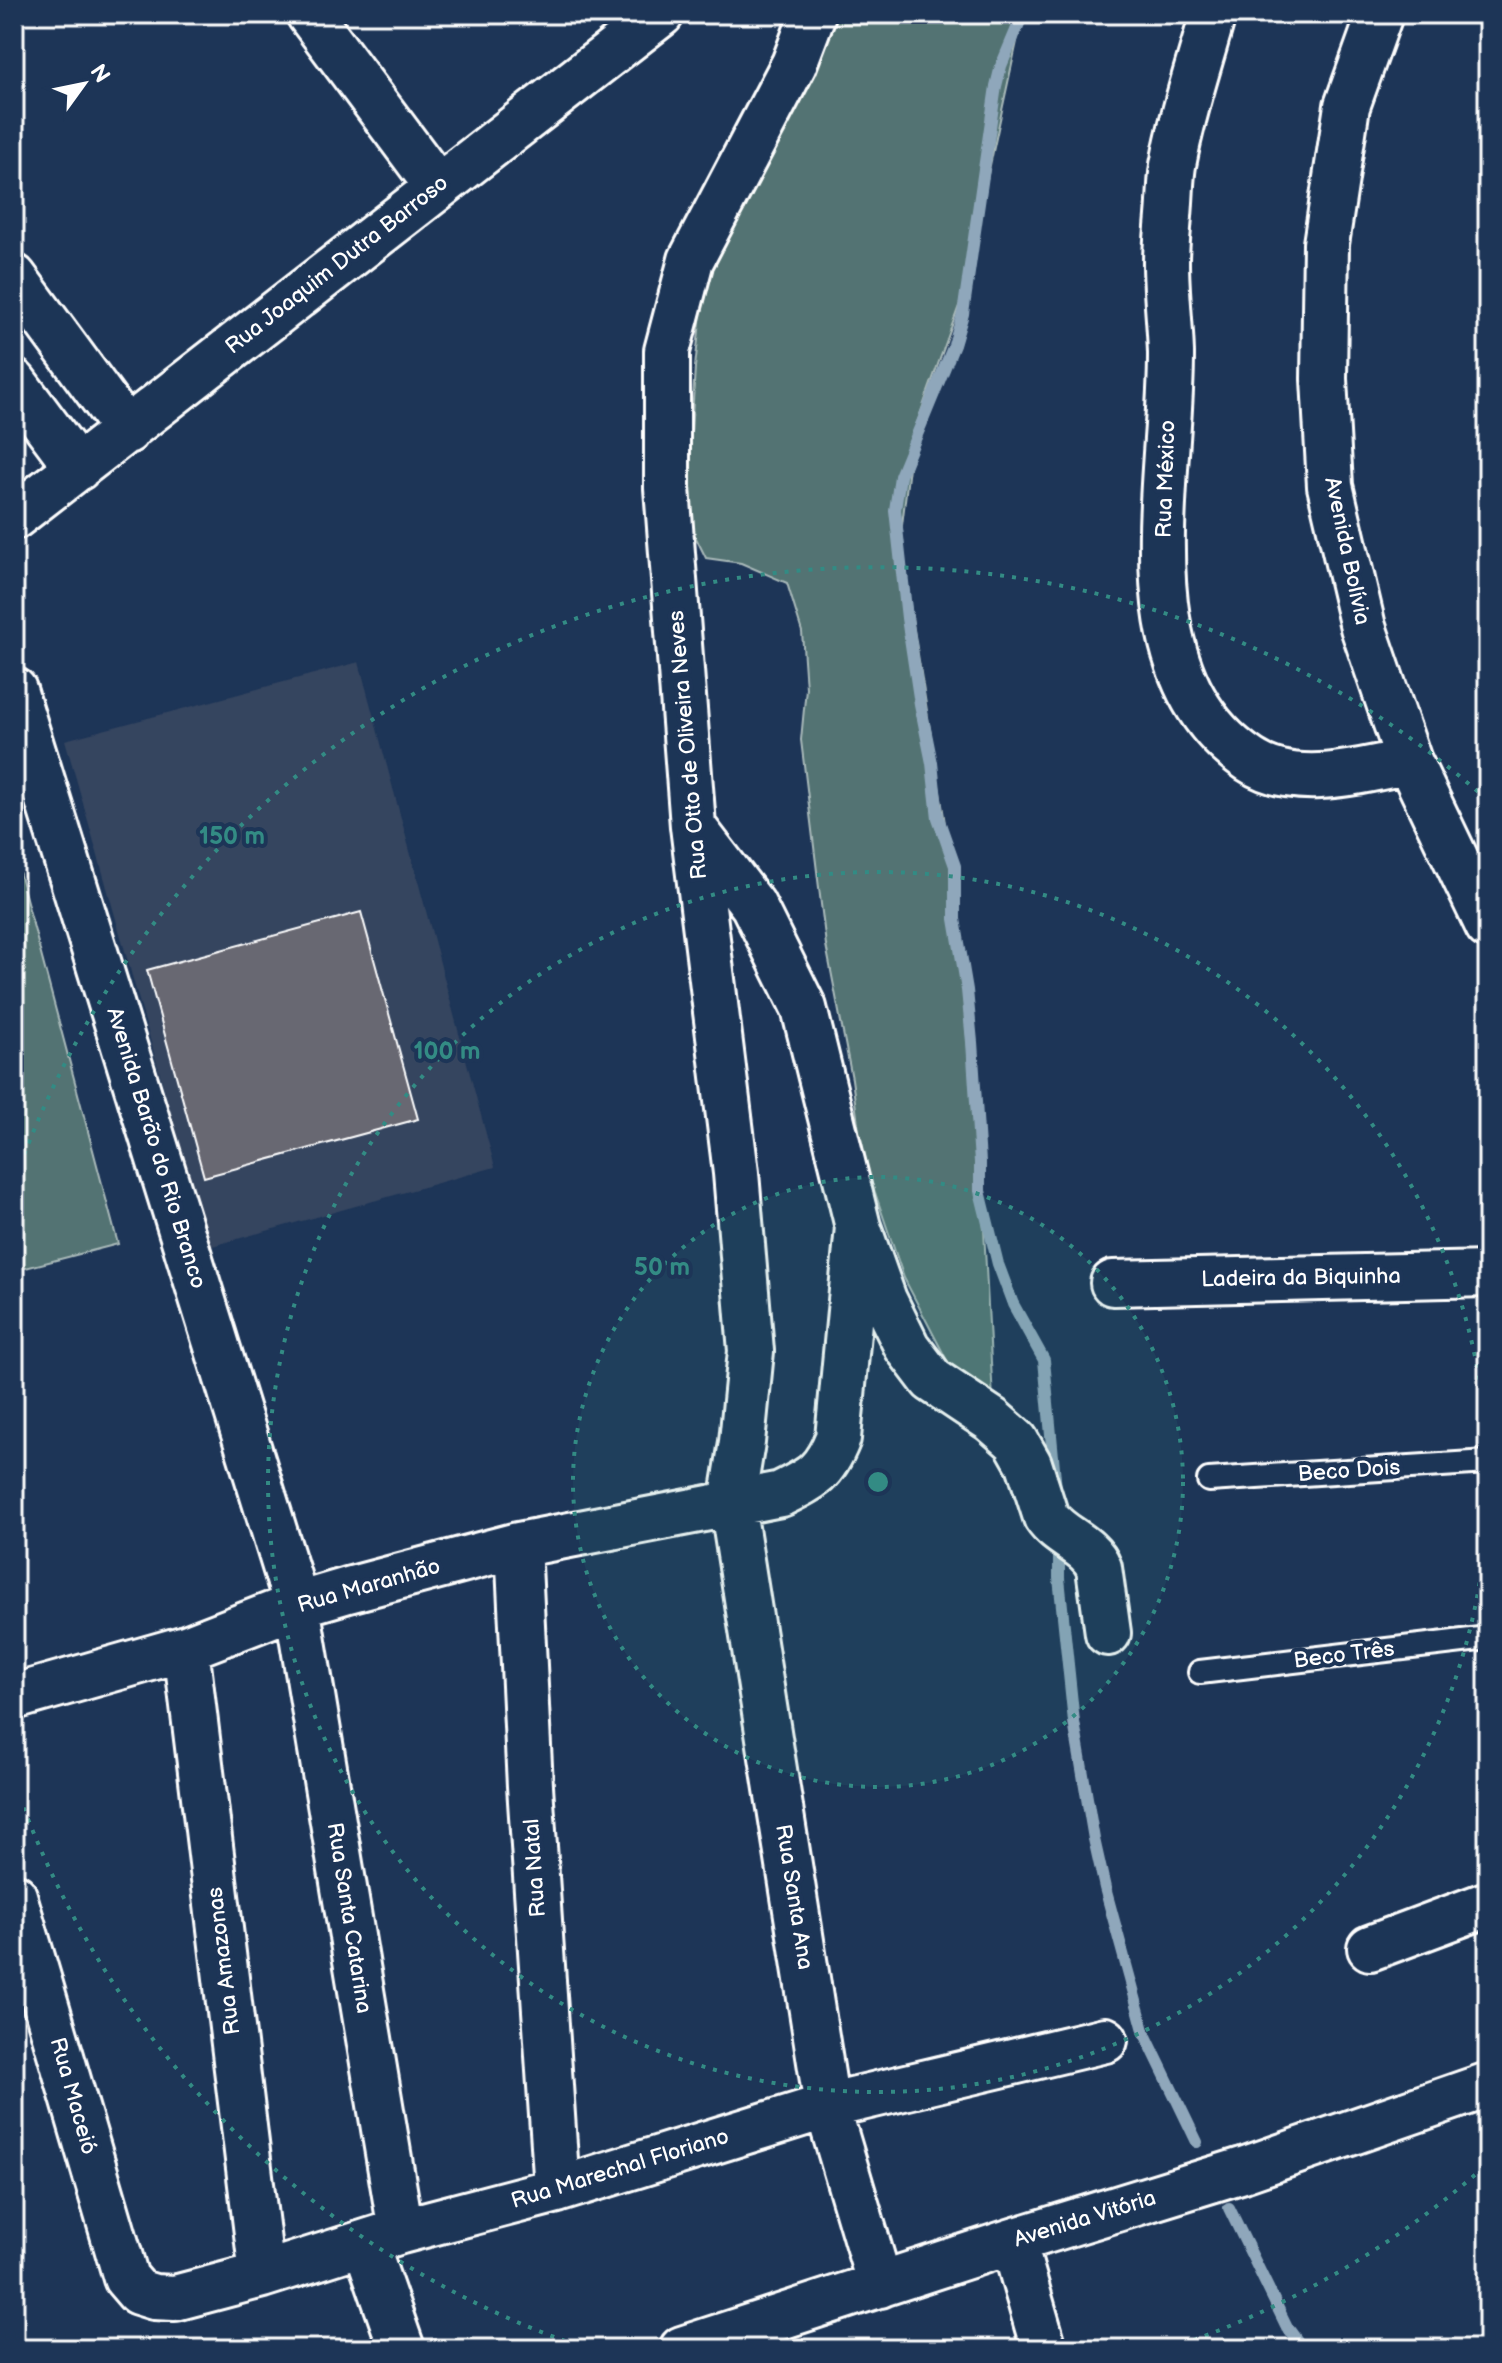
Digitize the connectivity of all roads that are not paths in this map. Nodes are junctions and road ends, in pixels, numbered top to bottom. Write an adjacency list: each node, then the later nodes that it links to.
1 (309, 14): 6 (street)
2 (661, 14): 6 (street, Rua Joaquim Dutra Barroso)
3 (813, 14): 14 (street, Rua Otto de Oliveira Neves)
4 (1213, 14): 13 (street, Rua México)
5 (1380, 14): 13 (street, Avenida Bolívia)
6 (437, 186): 9 (street, Rua Joaquim Dutra Barroso)
7 (14, 277): 9 (street)
8 (14, 382): 10 (street)
9 (127, 431): 10 (street, Rua Joaquim Dutra Barroso)
10 (78, 468): 11 (street, Rua Joaquim Dutra Barroso)
11 (14, 517)
12 (14, 690): 23 (street, Avenida Barão do Rio Branco)
13 (1409, 761): 15 (street, Avenida Bolívia)
14 (693, 826): 16 (street); 21 (street, Rua Otto de Oliveira Neves)
15 (1488, 926)
16 (858, 1227): 21 (street, Rua Maranhão); 24 (street)
17 (1488, 1274): 18 (street, Ladeira da Biquinha)
18 (1113, 1283)
19 (1488, 1462): 20 (lane, Beco Dois)
20 (1209, 1480)
21 (732, 1503): 22 (street, Rua Maranhão); 34 (street, Rua Santa Ana)
22 (518, 1545): 23 (street, Rua Maranhão); 35 (street, Rua Natal)
23 (297, 1605): 26 (street, Rua Maranhão); 36 (street, Rua Santa Catarina)
24 (1108, 1633)
25 (1488, 1638): 27 (lane, Beco Três)
26 (186, 1648): 28 (street, Rua Maranhão); 38 (street, Rua Amazonas)
27 (1200, 1672)
28 (14, 1697)
29 (14, 1896): 40 (street, Rua Maceió)
30 (1488, 1904): 31 (street)
31 (1370, 1948)
32 (1105, 2040): 34 (street, Rua Marechal Floriano)
33 (1488, 2085): 37 (street, Avenida Vitória)
34 (827, 2106): 35 (street, Rua Marechal Floriano); 39 (street, Rua Santa Ana)
35 (557, 2190): 36 (street, Rua Marechal Floriano)
36 (383, 2237): 38 (street, Rua Marechal Floriano); 42 (street, Rua Santa Catarina)
37 (1013, 2241): 39 (street, Avenida Vitória); 44 (street)
38 (262, 2275): 40 (street, Rua Marechal Floriano)
39 (880, 2285): 41 (street, Avenida Vitória)
40 (138, 2292)
41 (783, 2334): 43 (street, Avenida Vitória)
42 (402, 2349)
43 (682, 2349)
44 (1044, 2349)

